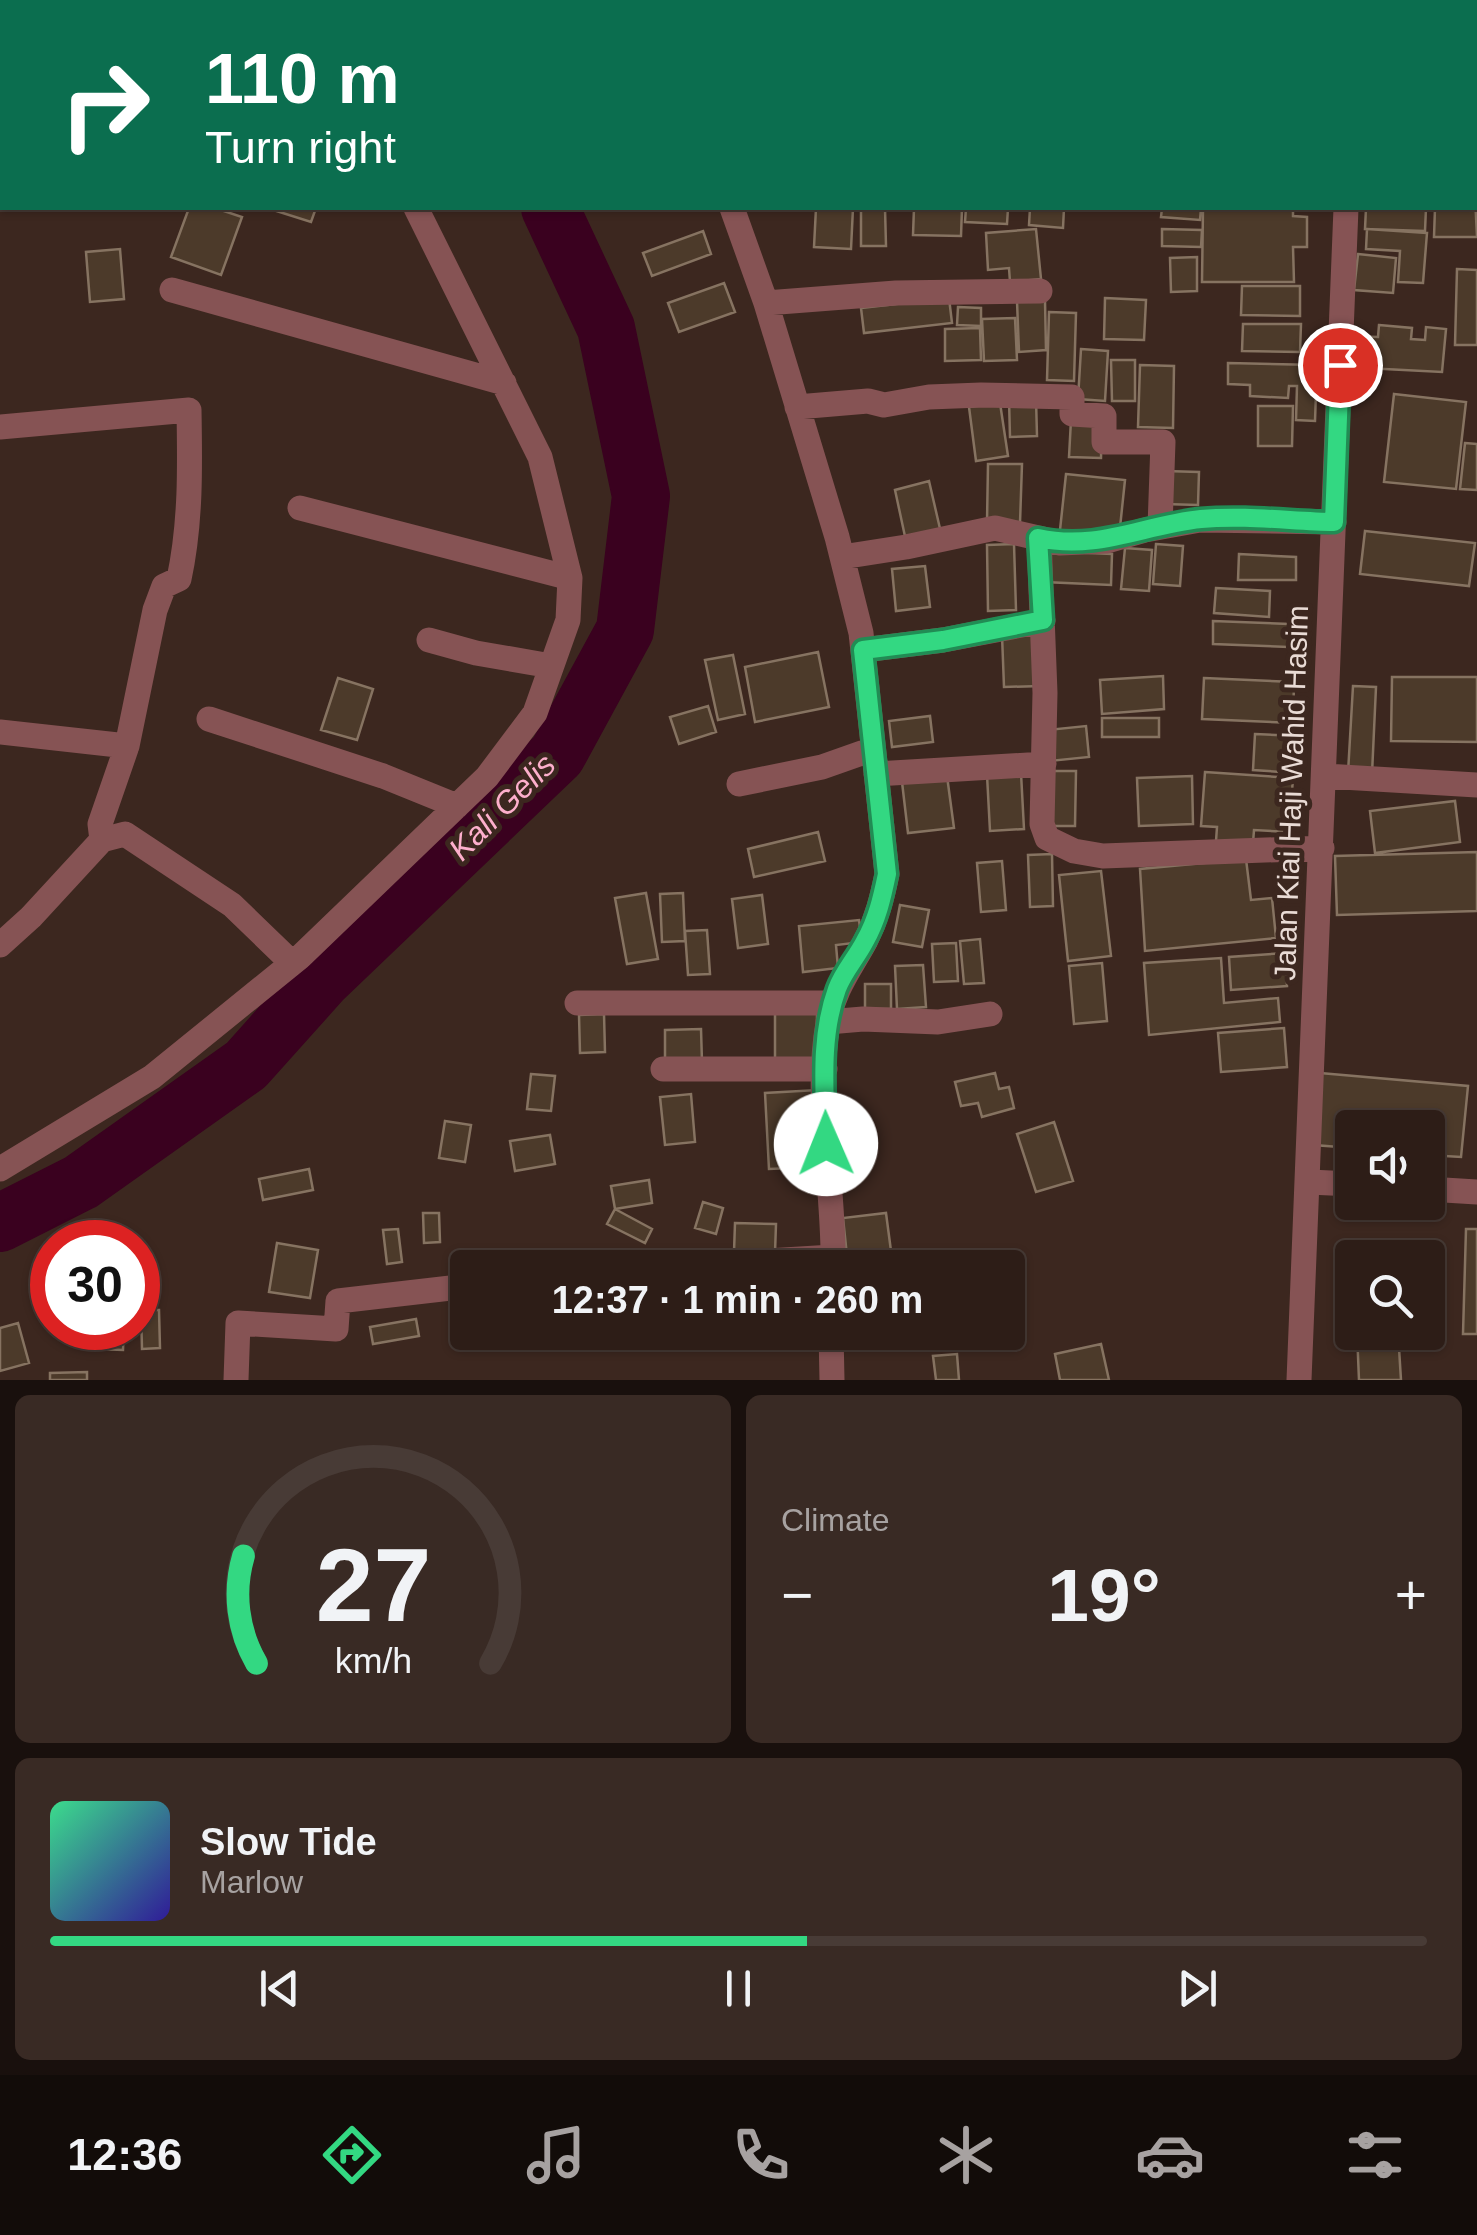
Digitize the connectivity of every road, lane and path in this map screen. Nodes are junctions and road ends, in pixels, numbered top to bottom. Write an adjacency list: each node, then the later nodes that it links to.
1 (417, 210): 7 (street)
2 (733, 210): 6 (street)
3 (1346, 210): 11 (street, Jalan Kiai Haji Wahid Hasim)
4 (172, 290): 7 (street)
5 (1040, 291): 6 (street)
6 (766, 304): 8 (street)
7 (504, 383): 15 (street)
8 (797, 407): 12 (street); 14 (street)
9 (0, 427): 22 (street)
10 (300, 508): 15 (street)
11 (1334, 522): 12 (street); 25 (street, Jalan Kiai Haji Wahid Hasim)
12 (1160, 527): 13 (street)
13 (1038, 538): 14 (street); 16 (street)
14 (842, 557): 18 (street)
15 (570, 578): 19 (street)
16 (1043, 620): 18 (street); 24 (street)
17 (429, 640): 19 (street)
18 (863, 650): 23 (street)
19 (552, 666): 28 (street)
20 (209, 719): 28 (street)
21 (0, 732): 22 (street)
22 (126, 746): 29 (street)
23 (875, 761): 24 (street); 26 (street); 34 (street)
24 (1044, 764): 30 (street)
25 (1324, 776): 27 (street); 30 (street, Jalan Kiai Haji Wahid Hasim)
26 (739, 784)
27 (1477, 785)
28 (457, 806): 32 (street)
29 (102, 840): 31 (street); 32 (street)
30 (1322, 848): 39 (street, Jalan Kiai Haji Wahid Hasim)
31 (0, 945)
32 (292, 963): 38 (street)
33 (577, 1003): 34 (street)
34 (830, 1013): 35 (street); 37 (street)
35 (990, 1014)
36 (664, 1069): 37 (street)
37 (825, 1069): 43 (street)
38 (4, 1161)
39 (1309, 1182): 40 (street); 48 (street, Jalan Kiai Haji Wahid Hasim)
40 (1335, 1183)
41 (1445, 1190): 42 (street)
42 (1477, 1192)
43 (833, 1250)
44 (450, 1288): 46 (street)
45 (832, 1350): 47 (street)
46 (236, 1380)
47 (832, 1380)
48 (1299, 1380)

